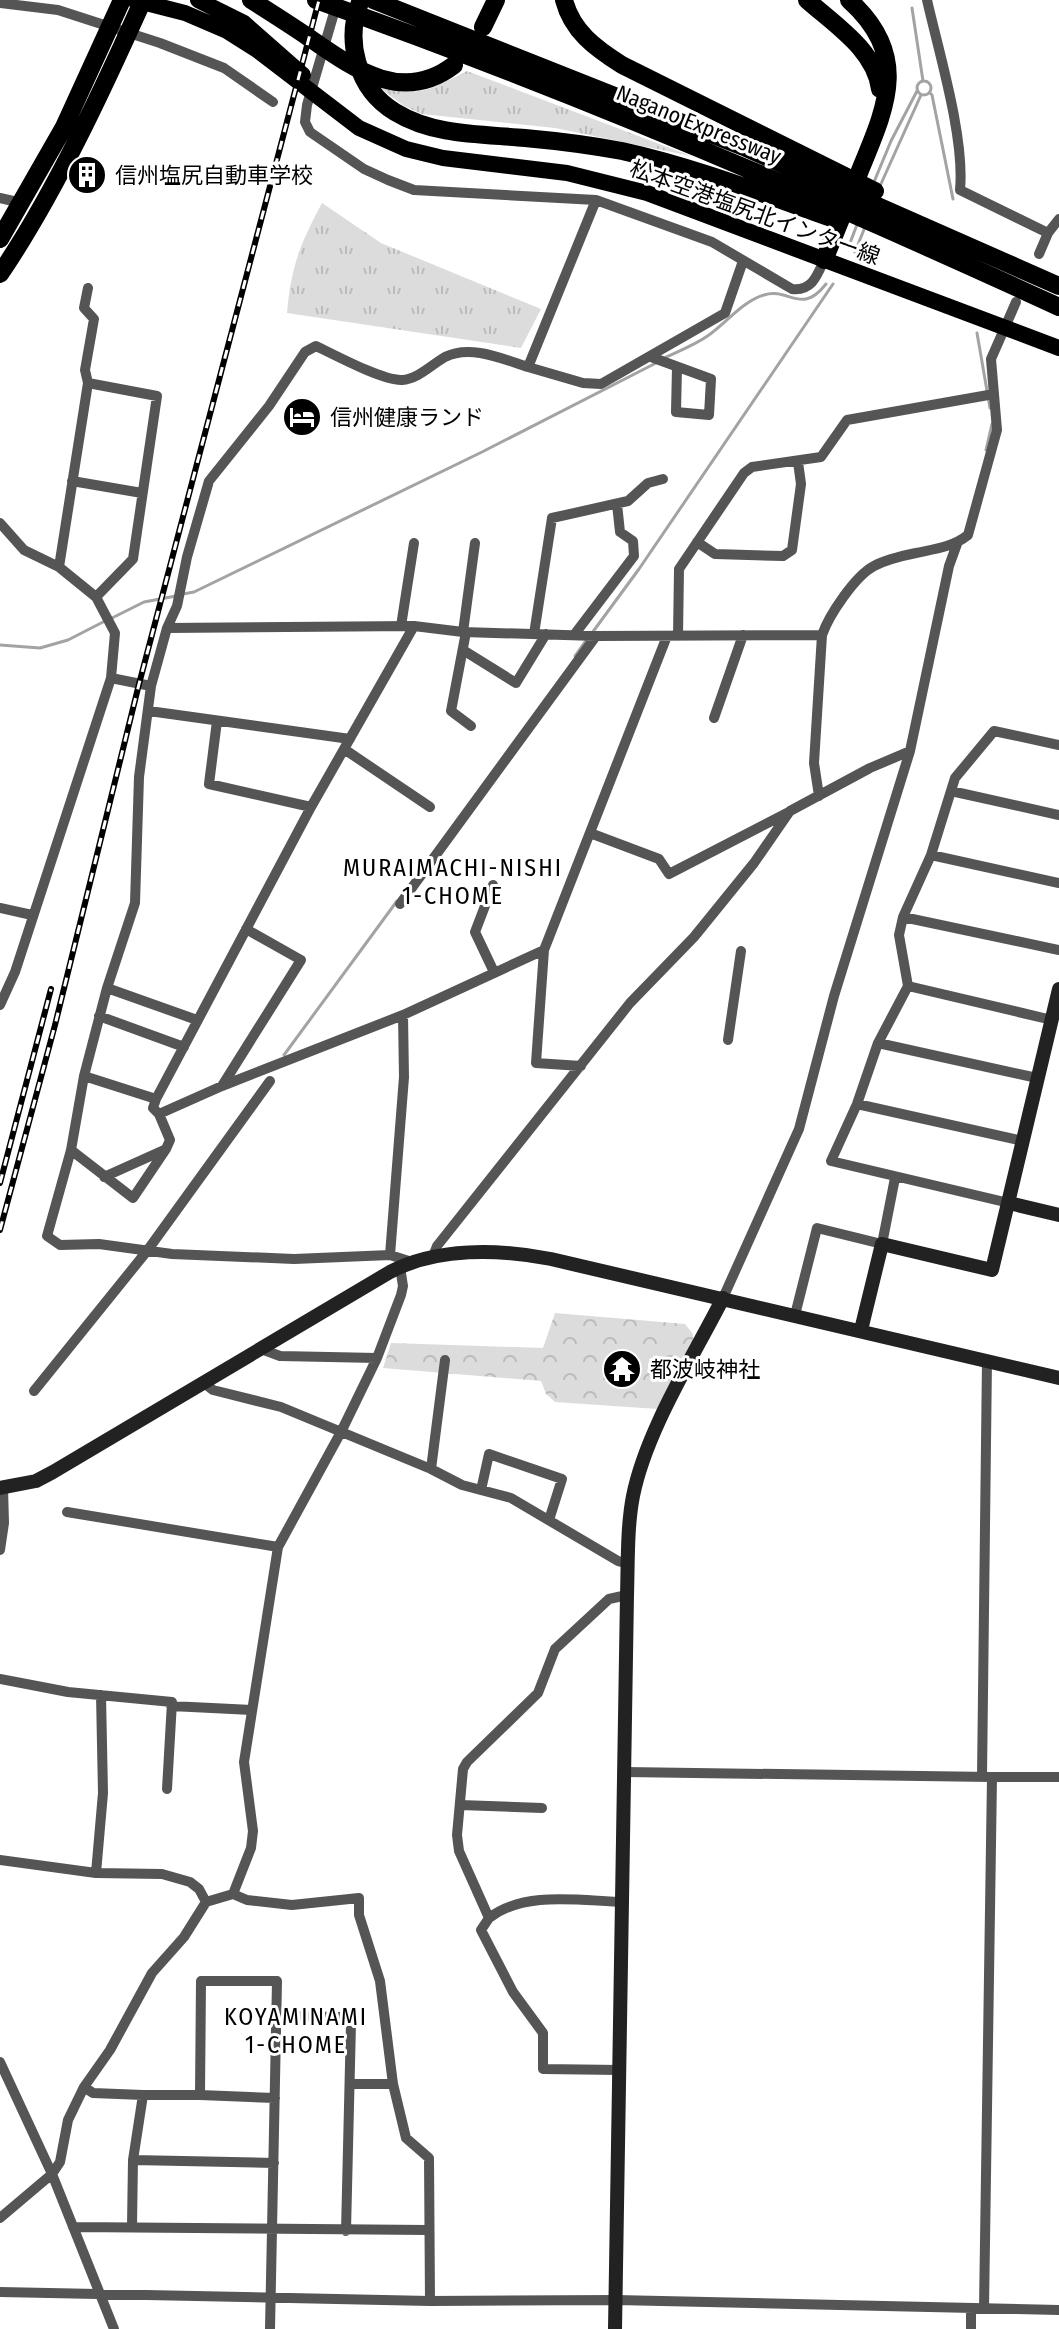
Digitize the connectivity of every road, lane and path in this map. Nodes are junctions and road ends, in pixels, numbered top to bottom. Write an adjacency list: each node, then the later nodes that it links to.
1 (122, 0): 16 (highway)
2 (134, 0): 14 (main road)
3 (198, 0): 19 (main road)
4 (251, 0): 20 (highway)
5 (316, 0): 27 (highway, Nagano Expressway)
6 (337, 0): 25 (street)
7 (361, 0): 27 (highway)
8 (374, 0): 23 (highway, Nagano Expressway)
9 (496, 0): 17 (highway)
10 (564, 0): 23 (highway)
11 (807, 0): 22 (highway)
12 (849, 0): 22 (highway)
13 (927, 0): 29 (street)
14 (154, 2): 18 (highway); 19 (main road)
15 (0, 3): 16 (street)
16 (110, 26): 18 (street); 26 (highway)
17 (483, 27)
18 (128, 33): 21 (street); 34 (highway)
19 (279, 59): 32 (main road, 松本空港塩尻北インター線)
20 (454, 65)
21 (273, 102)
22 (873, 139): 32 (highway)
23 (841, 182): 35 (highway)
24 (0, 198): 26 (street)
25 (596, 200): 33 (street); 42 (street)
26 (22, 203): 30 (highway)
27 (827, 210): 38 (highway)
28 (1059, 219): 29 (street)
29 (1048, 233): 31 (street)
30 (0, 239)
31 (1039, 254)
32 (824, 260): 33 (street); 39 (main road, 松本空港塩尻北インター線)
33 (743, 261): 41 (street)
34 (0, 274)
35 (1059, 283)
36 (88, 288): 44 (street)
37 (1016, 302): 39 (street)
38 (1059, 307)
39 (1005, 326): 40 (main road, 松本空港塩尻北インター線); 45 (street)
40 (1059, 348)
41 (651, 357): 42 (street); 43 (street)
42 (528, 367): 60 (street)
43 (677, 367): 43 (street)
44 (88, 383): 48 (street); 49 (street)
45 (994, 394): 46 (street); 55 (street)
46 (798, 462): 52 (street); 52 (street)
47 (663, 479): 50 (street)
48 (72, 481): 49 (street); 56 (street)
49 (142, 493): 57 (street)
50 (617, 504): 62 (street); 64 (street)
51 (0, 523): 56 (street)
52 (697, 542): 68 (street)
53 (414, 543): 58 (street)
54 (475, 543): 61 (street)
55 (957, 544): 66 (street); 78 (street)
56 (59, 567): 57 (street)
57 (96, 597): 70 (street)
58 (401, 626): 59 (street); 60 (street)
59 (414, 626): 61 (street); 77 (street)
60 (167, 628): 71 (street)
61 (464, 632): 62 (street); 69 (street)
62 (534, 634): 63 (street)
63 (546, 634): 64 (street); 69 (street)
64 (574, 635): 67 (street)
65 (743, 635): 66 (street); 68 (street); 73 (street)
66 (822, 635): 80 (street)
67 (596, 636): 68 (street); 89 (street)
68 (673, 636): 85 (street)
69 (463, 650): 75 (street)
70 (111, 678): 71 (street); 91 (street)
71 (151, 686): 72 (street)
72 (149, 711): 74 (street); 99 (street)
73 (714, 718)
74 (217, 721): 77 (street); 81 (street)
75 (471, 726)
76 (1058, 742): 79 (street)
77 (347, 744): 81 (street); 82 (street)
78 (910, 751): 80 (street); 128 (street)
79 (951, 791): 84 (street); 86 (street)
80 (819, 796): 83 (street)
81 (311, 807): 93 (street)
82 (430, 807)
83 (790, 811): 85 (street); 109 (street)
84 (1059, 815)
85 (590, 833): 94 (street)
86 (931, 855): 87 (street); 92 (street)
87 (1059, 883)
88 (493, 885): 97 (street)
89 (400, 904)
90 (0, 908): 91 (street)
91 (32, 915): 101 (street)
92 (903, 917): 95 (street); 98 (street)
93 (246, 929): 104 (street); 113 (street)
94 (544, 950): 97 (street); 109 (street)
95 (1059, 950)
96 (741, 951): 106 (street)
97 (494, 972): 102 (street)
98 (908, 986): 105 (street); 107 (street)
99 (107, 988): 103 (street); 104 (street)
100 (1059, 989): 105 (street)
101 (0, 1005)
102 (403, 1015): 113 (street); 127 (street)
103 (99, 1016): 108 (street); 110 (street)
104 (197, 1020): 108 (street)
105 (1052, 1020): 111 (street)
106 (728, 1040)
107 (878, 1043): 111 (street); 115 (street)
108 (184, 1047): 114 (street)
109 (581, 1066): 126 (street)
110 (84, 1076): 114 (street); 119 (street)
111 (1037, 1078): 117 (street)
112 (270, 1081): 125 (street)
113 (222, 1086): 116 (street)
114 (156, 1099): 116 (street)
115 (857, 1104): 117 (street); 121 (street)
116 (159, 1114): 118 (street)
117 (1023, 1141): 122 (street)
118 (166, 1149): 120 (street); 120 (street)
119 (71, 1150): 120 (street); 125 (street)
120 (104, 1177)
121 (895, 1178): 122 (street); 124 (street)
122 (1009, 1203): 123 (street); 124 (street)
123 (1059, 1215)
124 (882, 1244): 129 (street); 130 (street)
125 (147, 1251): 127 (street); 137 (street)
126 (433, 1256): 127 (street); 128 (street)
127 (400, 1262): 131 (street); 132 (street)
128 (723, 1298): 129 (street); 146 (street)
129 (795, 1315): 130 (street)
130 (861, 1330): 134 (street)
131 (261, 1349): 132 (street); 136 (street)
132 (377, 1358): 138 (street)
133 (445, 1360): 139 (street)
134 (987, 1360): 135 (street); 153 (street)
135 (1059, 1378)
136 (204, 1383): 138 (street); 140 (street)
137 (34, 1391)
138 (341, 1432): 139 (street); 144 (street)
139 (431, 1469): 141 (street)
140 (2, 1488): 145 (street)
141 (481, 1490): 143 (street); 143 (street)
142 (67, 1512): 144 (street)
143 (549, 1520): 146 (street)
144 (278, 1547): 151 (street)
145 (0, 1550)
146 (628, 1564): 147 (street)
147 (627, 1595): 152 (street); 156 (street)
148 (0, 1679): 149 (street)
149 (101, 1695): 150 (street); 159 (street)
150 (171, 1706): 151 (street); 155 (street)
151 (252, 1710): 160 (street)
152 (625, 1772): 153 (street); 162 (street)
153 (987, 1777): 154 (street); 187 (street)
154 (1059, 1777)
155 (167, 1789)
156 (460, 1805): 157 (street); 163 (street)
157 (542, 1808)
158 (0, 1860): 159 (street)
159 (96, 1873): 161 (street)
160 (233, 1894): 161 (street); 168 (street)
161 (206, 1902): 169 (street)
162 (624, 1902): 163 (street); 166 (street)
163 (489, 1918): 166 (street)
164 (276, 2016): 167 (street); 171 (street); 172 (street)
165 (0, 2062): 175 (street)
166 (620, 2070): 185 (street)
167 (350, 2084): 168 (street); 181 (street)
168 (393, 2084): 180 (street)
169 (84, 2087): 170 (street); 175 (street)
170 (143, 2095): 171 (street); 173 (street)
171 (200, 2095): 172 (street)
172 (275, 2098): 174 (street)
173 (133, 2160): 174 (street); 177 (street)
174 (274, 2163): 179 (street)
175 (52, 2174): 176 (street); 178 (street)
176 (0, 2218)
177 (132, 2226): 178 (street); 179 (street)
178 (73, 2227): 183 (street)
179 (273, 2230): 181 (street); 184 (street)
180 (428, 2230): 181 (street); 186 (street)
181 (346, 2231)
182 (0, 2292): 183 (street)
183 (98, 2293): 184 (street); 190 (street)
184 (271, 2297): 186 (street); 191 (street)
185 (616, 2300): 186 (street); 188 (street); 192 (street)
186 (430, 2301)
187 (984, 2308): 188 (street); 189 (street)
188 (971, 2309): 193 (street)
189 (1059, 2310)
190 (114, 2329)
191 (270, 2329)
192 (615, 2329)
193 (971, 2329)

